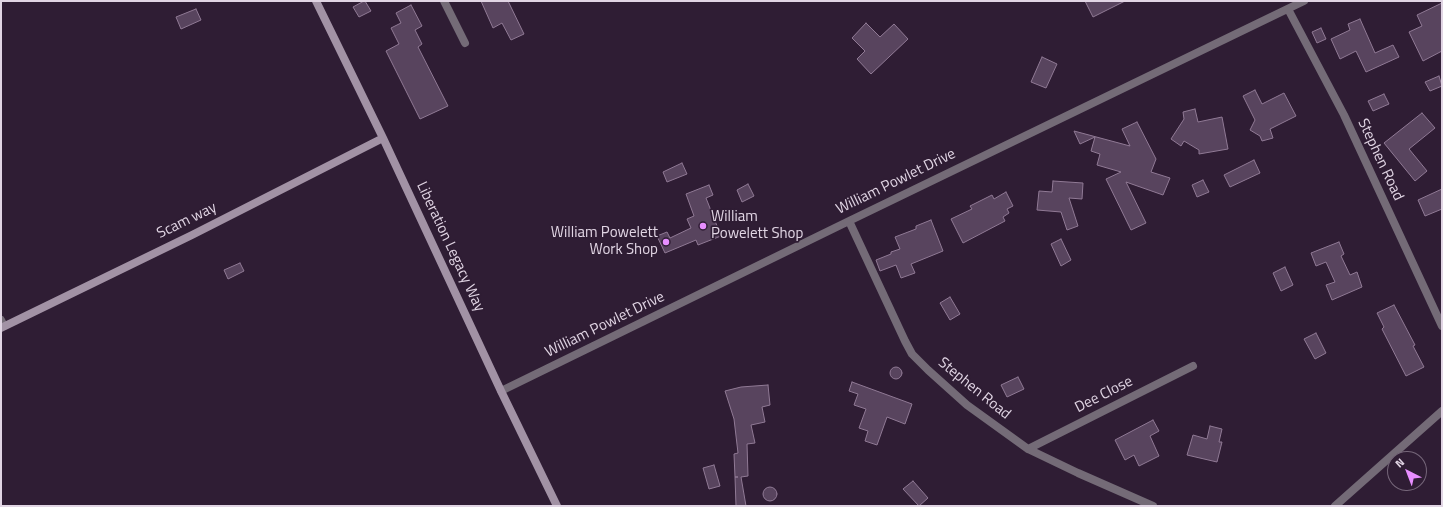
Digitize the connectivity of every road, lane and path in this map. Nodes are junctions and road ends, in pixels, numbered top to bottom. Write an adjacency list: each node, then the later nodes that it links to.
1 (316, 1): 6 (main road, Liberation Legacy Way)
2 (444, 1): 5 (street)
3 (1304, 1): 4 (street, William Powlet Drive)
4 (1288, 9): 7 (street, William Powlet Drive); 9 (street, Stephen Road)
5 (464, 43)
6 (383, 138): 8 (main road, Scam way); 11 (main road, Liberation Legacy Way)
7 (849, 221): 11 (street, William Powlet Drive); 13 (street, Stephen Road)
8 (2, 325)
9 (1442, 326)
10 (1192, 366): 13 (street, Dee Close)
11 (501, 391): 14 (main road, Liberation Legacy Way)
12 (1442, 411): 16 (street)
13 (1028, 450): 15 (street, Stephen Road)
14 (557, 506)
15 (1154, 506)
16 (1335, 506)

